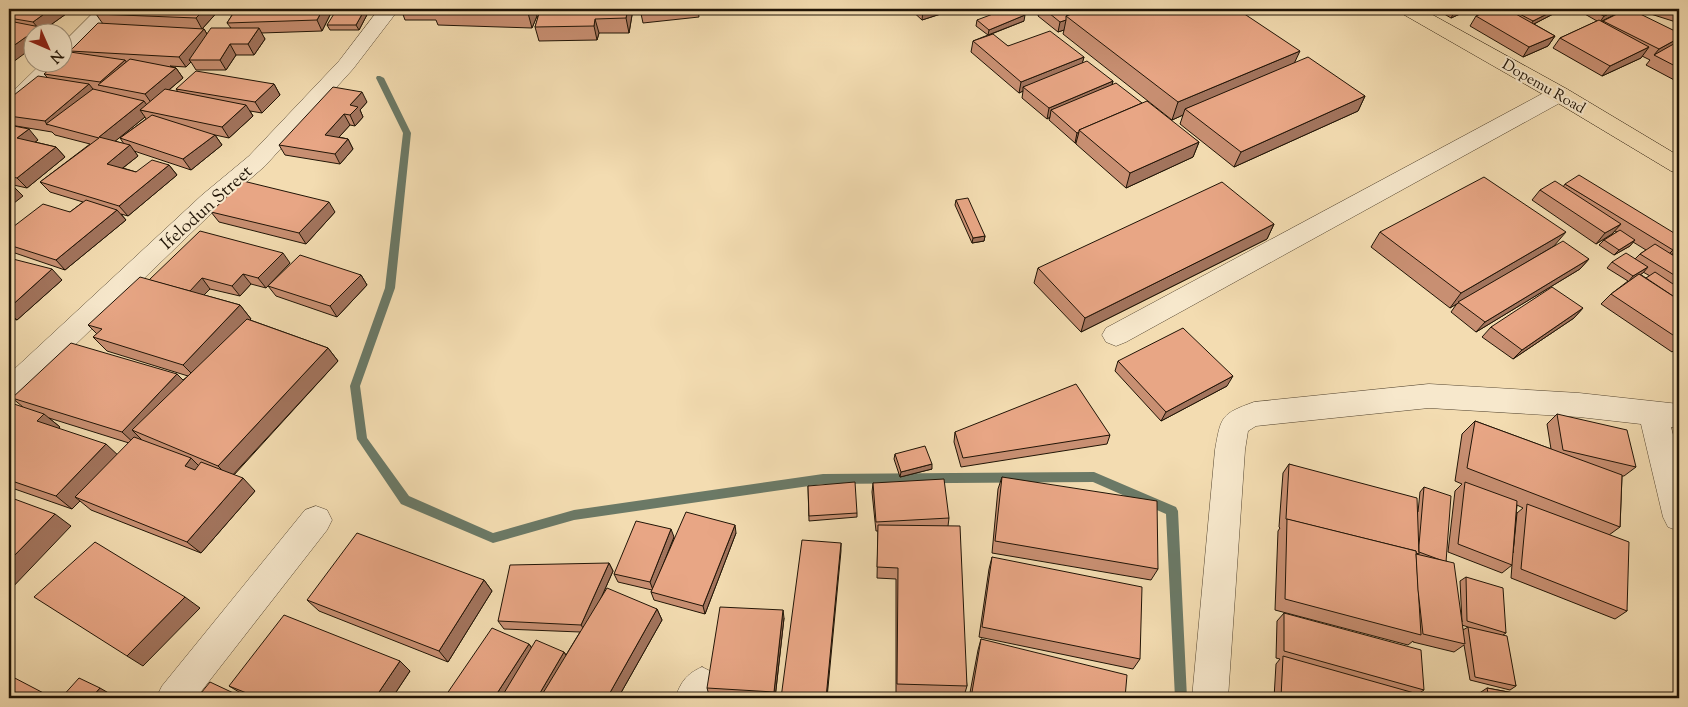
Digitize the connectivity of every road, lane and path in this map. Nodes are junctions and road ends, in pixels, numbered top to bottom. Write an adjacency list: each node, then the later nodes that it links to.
1 (108, 9): 4 (street)
2 (389, 9): 10 (street, Ifelodun Street)
3 (1408, 9): 6 (main road, Dopemu Road)
4 (72, 46)
5 (45, 72): 7 (street)
6 (1559, 94): 8 (main road, Dopemu Road); 9 (street)
7 (9, 104)
8 (1679, 166)
9 (1116, 335)
10 (9, 391)
11 (1666, 415): 12 (street); 15 (street)
12 (1679, 517)
13 (316, 520): 14 (street)
14 (174, 698)
15 (1210, 698)

